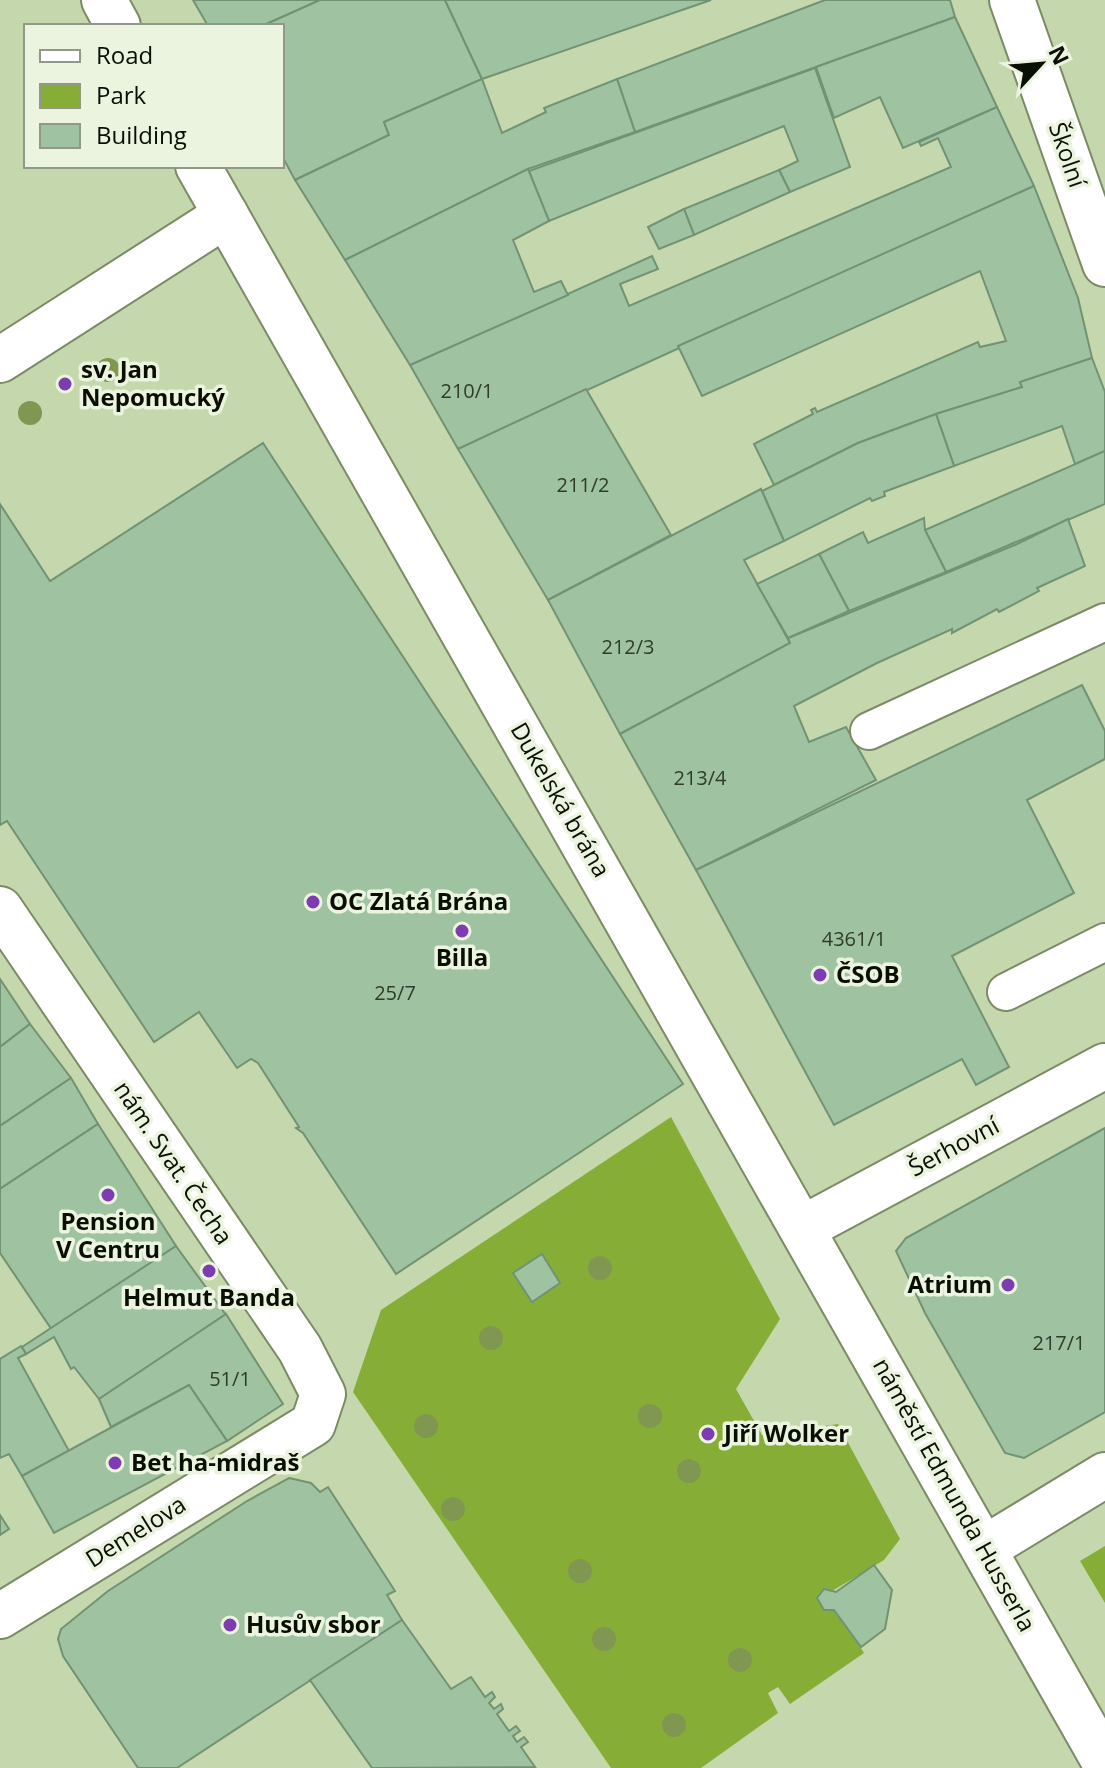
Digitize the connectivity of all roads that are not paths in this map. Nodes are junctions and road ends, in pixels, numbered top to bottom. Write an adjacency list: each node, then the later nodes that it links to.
1 (104, 0): 3 (street)
2 (1012, 0): 6 (street, Školní)
3 (117, 24)
4 (199, 168): 5 (street, Dukelská brána)
5 (226, 215): 7 (street); 14 (street, Dukelská brána)
6 (1105, 264)
7 (0, 360)
8 (1105, 622): 9 (lane)
9 (869, 731)
10 (0, 909): 15 (street, nám. Svat. Čecha)
11 (1105, 942): 12 (lane)
12 (1006, 992)
13 (1105, 1066): 14 (street, Šerhovní)
14 (803, 1228): 17 (street, náměstí Edmunda Husserla)
15 (313, 1424): 18 (street, Demelova)
16 (1105, 1475): 17 (street)
17 (985, 1548): 19 (street, náměstí Edmunda Husserla)
18 (0, 1616)
19 (1105, 1763)

